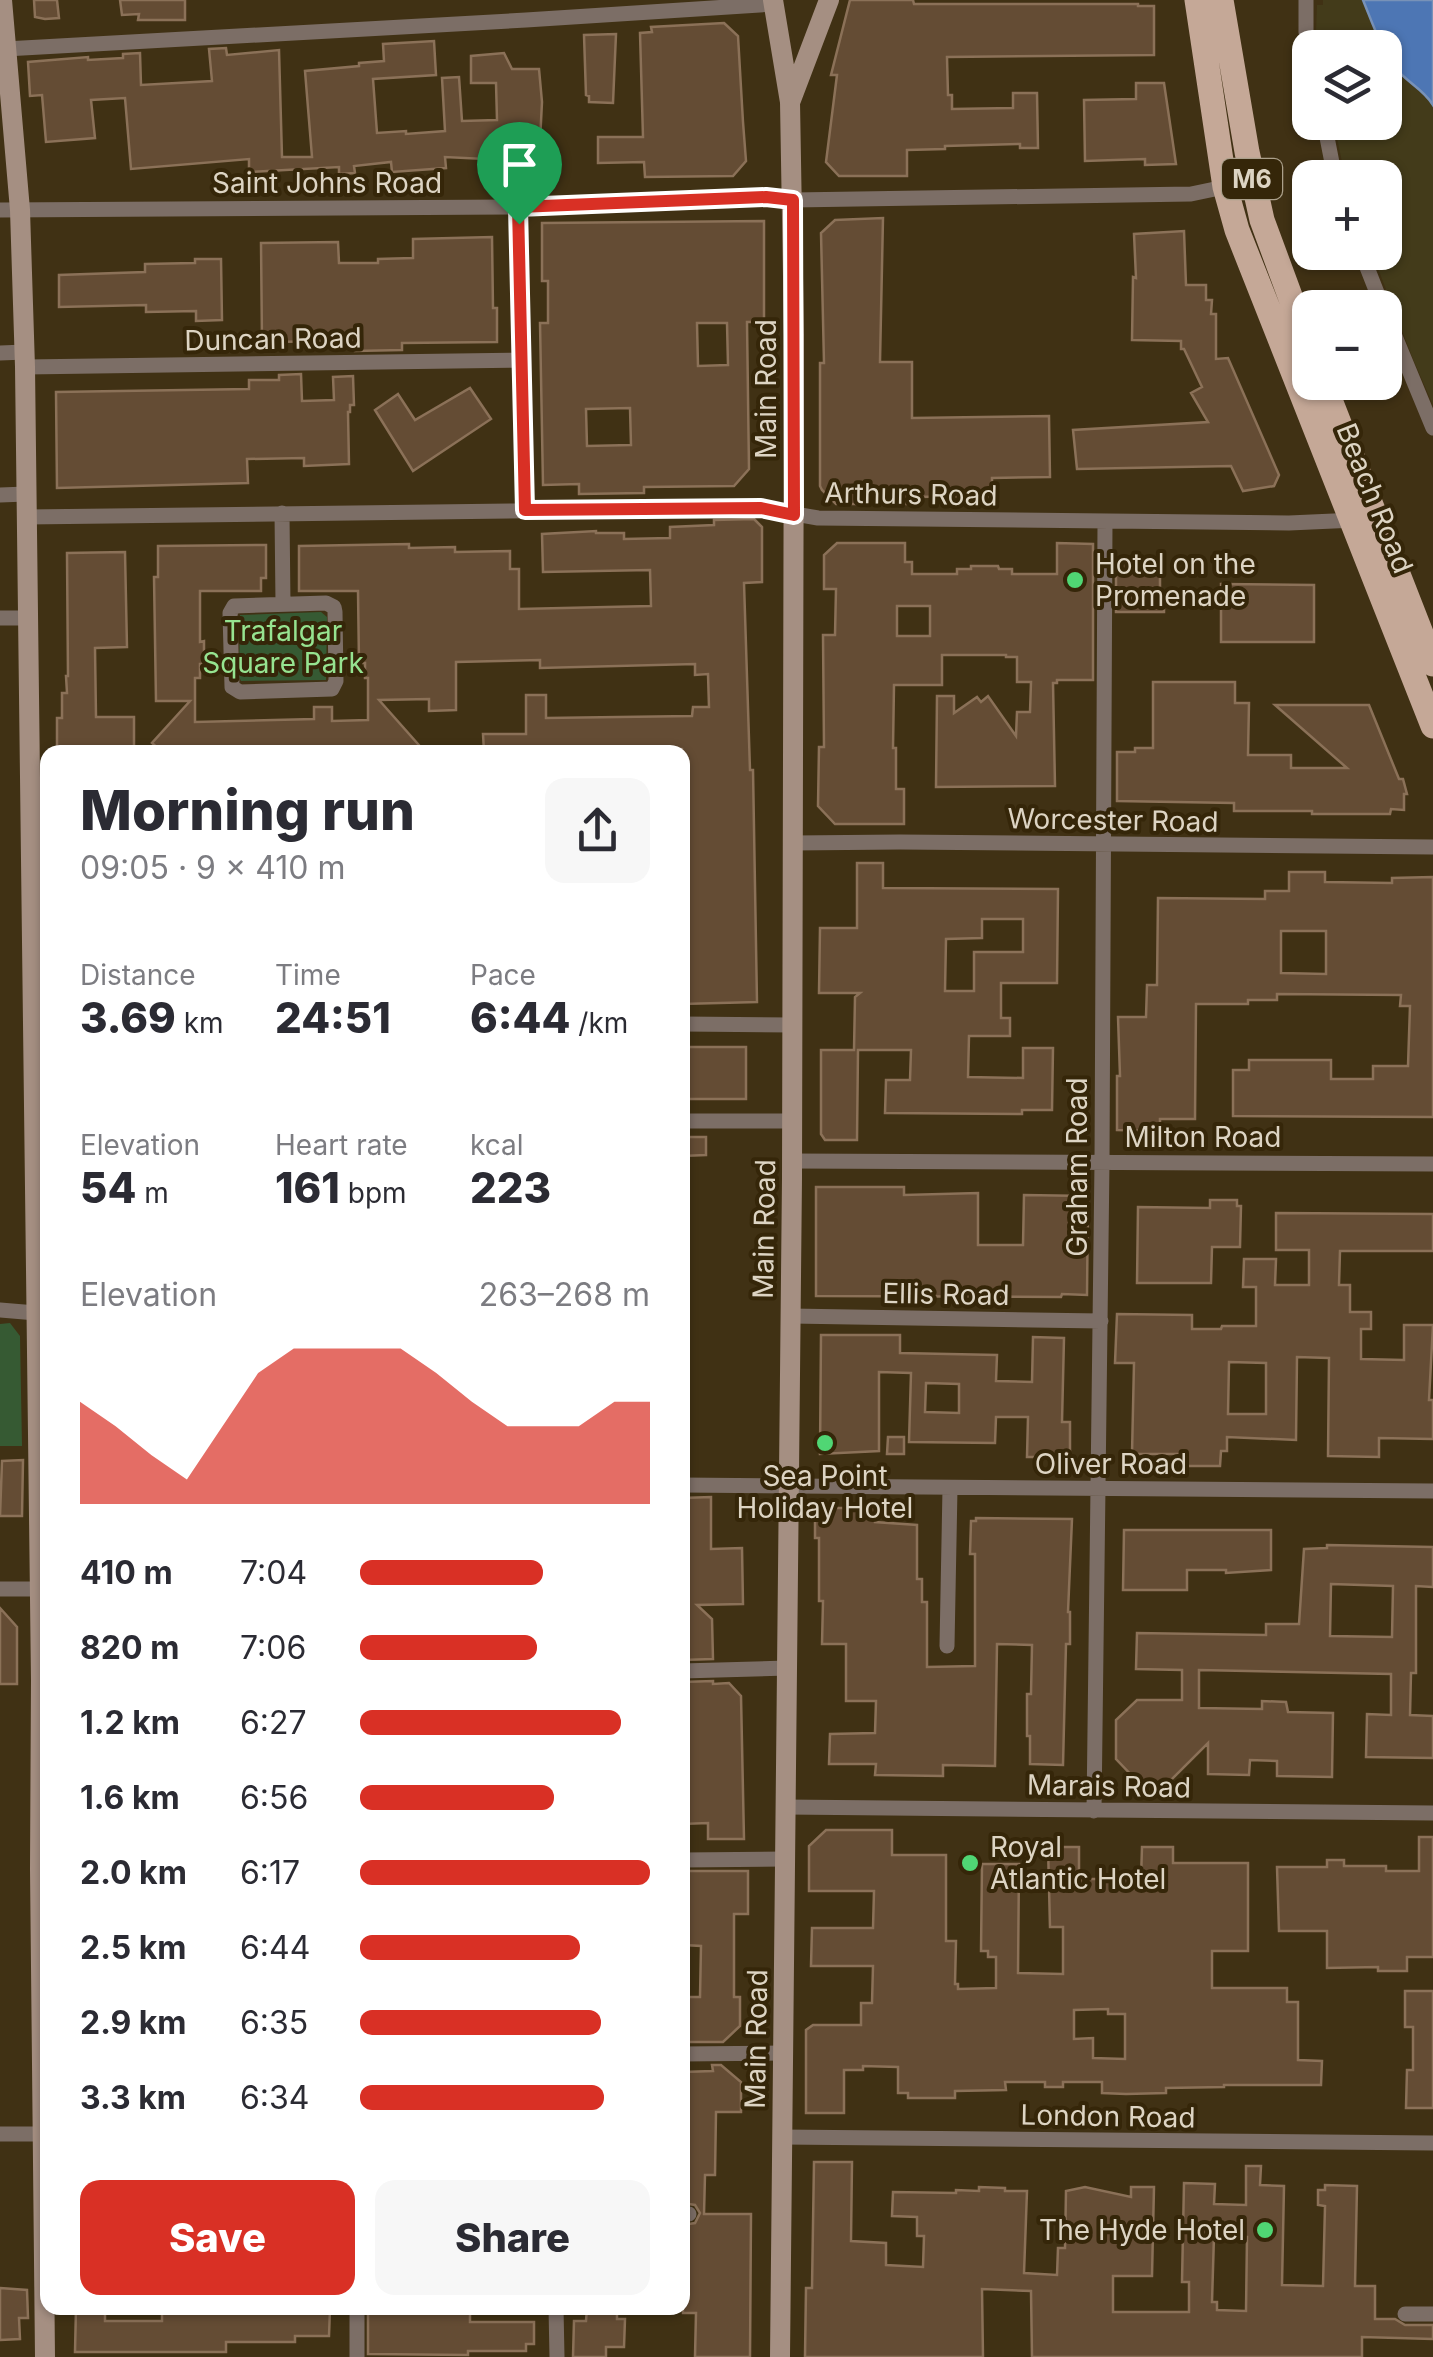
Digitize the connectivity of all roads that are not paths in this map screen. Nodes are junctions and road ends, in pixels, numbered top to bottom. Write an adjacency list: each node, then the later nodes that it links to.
1 (2, 0): 8 (main road)
2 (830, 0): 9 (main road)
3 (1197, 0): 11 (main road, Beach Road / M6)
4 (1220, 0): 10 (main road, M6)
5 (1306, 0): 7 (street)
6 (774, 2): 8 (street); 9 (main road, Main Road)
7 (1306, 30)
8 (6, 49): 14 (main road)
9 (790, 102): 12 (main road, Main Road)
10 (1252, 181): 11 (street, Saint Johns Road); 15 (main road, M6)
11 (1224, 188): 12 (street, Saint Johns Road); 28 (main road, Beach Road / M6)
12 (793, 200): 13 (street, Saint Johns Road); 26 (main road, Main Road)
13 (518, 207): 14 (street, Saint Johns Road); 19 (street)
14 (10, 210): 18 (main road)
15 (1292, 305)
16 (0, 353): 18 (street, Duncan Road)
17 (1402, 353): 21 (street)
18 (25, 360): 19 (street, Duncan Road); 23 (main road)
19 (521, 360): 24 (street)
20 (1327, 400): 28 (main road, Beach Road / M6)
21 (1433, 428)
22 (0, 494): 23 (street)
23 (26, 494): 27 (main road)
24 (525, 510): 25 (street, Arthurs Road); 26 (street, Arthurs Road)
25 (282, 514): 27 (street, Arthurs Road); 30 (street)
26 (794, 515): 29 (street, Arthurs Road); 35 (main road, Main Road)
27 (26, 516): 32 (main road)
28 (1363, 518): 29 (street, Arthurs Road); 33 (main road, Beach Road / M6); 34 (main road, Beach Road / M6)
29 (1105, 522): 36 (street, Graham Road)
30 (283, 604): 30 (street)
31 (0, 618): 32 (street)
32 (27, 618): 38 (main road)
33 (1433, 664)
34 (1433, 726)
35 (792, 843): 36 (street, Worcester Road); 40 (main road, Main Road)
36 (1104, 846): 37 (street, Worcester Road); 45 (street, Graham Road)
37 (1433, 847)
38 (39, 910): 43 (main road)
39 (690, 1024): 40 (street)
40 (793, 1025): 42 (main road, Main Road)
41 (690, 1121): 42 (street)
42 (792, 1121): 44 (main road, Main Road)
43 (40, 1128)
44 (792, 1161): 45 (street, Milton Road); 49 (main road, Main Road)
45 (1102, 1162): 46 (street, Milton Road); 50 (street, Graham Road)
46 (1433, 1164)
47 (0, 1310): 48 (street)
48 (40, 1313)
49 (790, 1316): 50 (street, Ellis Road); 52 (main road, Main Road)
50 (1100, 1322): 54 (street, Graham Road)
51 (690, 1485): 52 (street, Oliver Road)
52 (789, 1485): 53 (street, Oliver Road); 61 (main road, Main Road)
53 (950, 1488): 54 (street, Oliver Road); 60 (street)
54 (1099, 1489): 55 (street, Oliver Road); 64 (street, Graham Road)
55 (1433, 1490)
56 (40, 1556): 57 (main road)
57 (39, 1588): 58 (street); 59 (main road)
58 (0, 1589)
59 (40, 1606)
60 (947, 1646)
61 (787, 1668): 62 (street); 63 (main road, Main Road)
62 (690, 1671)
63 (786, 1807): 64 (street, Marais Road); 66 (main road, Main Road)
64 (1094, 1811): 65 (street, Marais Road)
65 (1433, 1813)
66 (784, 1859): 67 (street); 68 (main road, Main Road)
67 (690, 1860)
68 (783, 2053): 69 (street); 72 (main road, Main Road)
69 (690, 2054)
70 (0, 2134): 71 (street)
71 (40, 2134)
72 (782, 2138): 73 (street, London Road); 82 (main road, Main Road)
73 (1433, 2143)
74 (1405, 2314): 75 (street)
75 (1433, 2314)
76 (45, 2315): 79 (main road)
77 (357, 2315): 80 (street)
78 (556, 2315): 81 (street)
79 (45, 2357)
80 (357, 2357)
81 (557, 2357)
82 (780, 2357)

